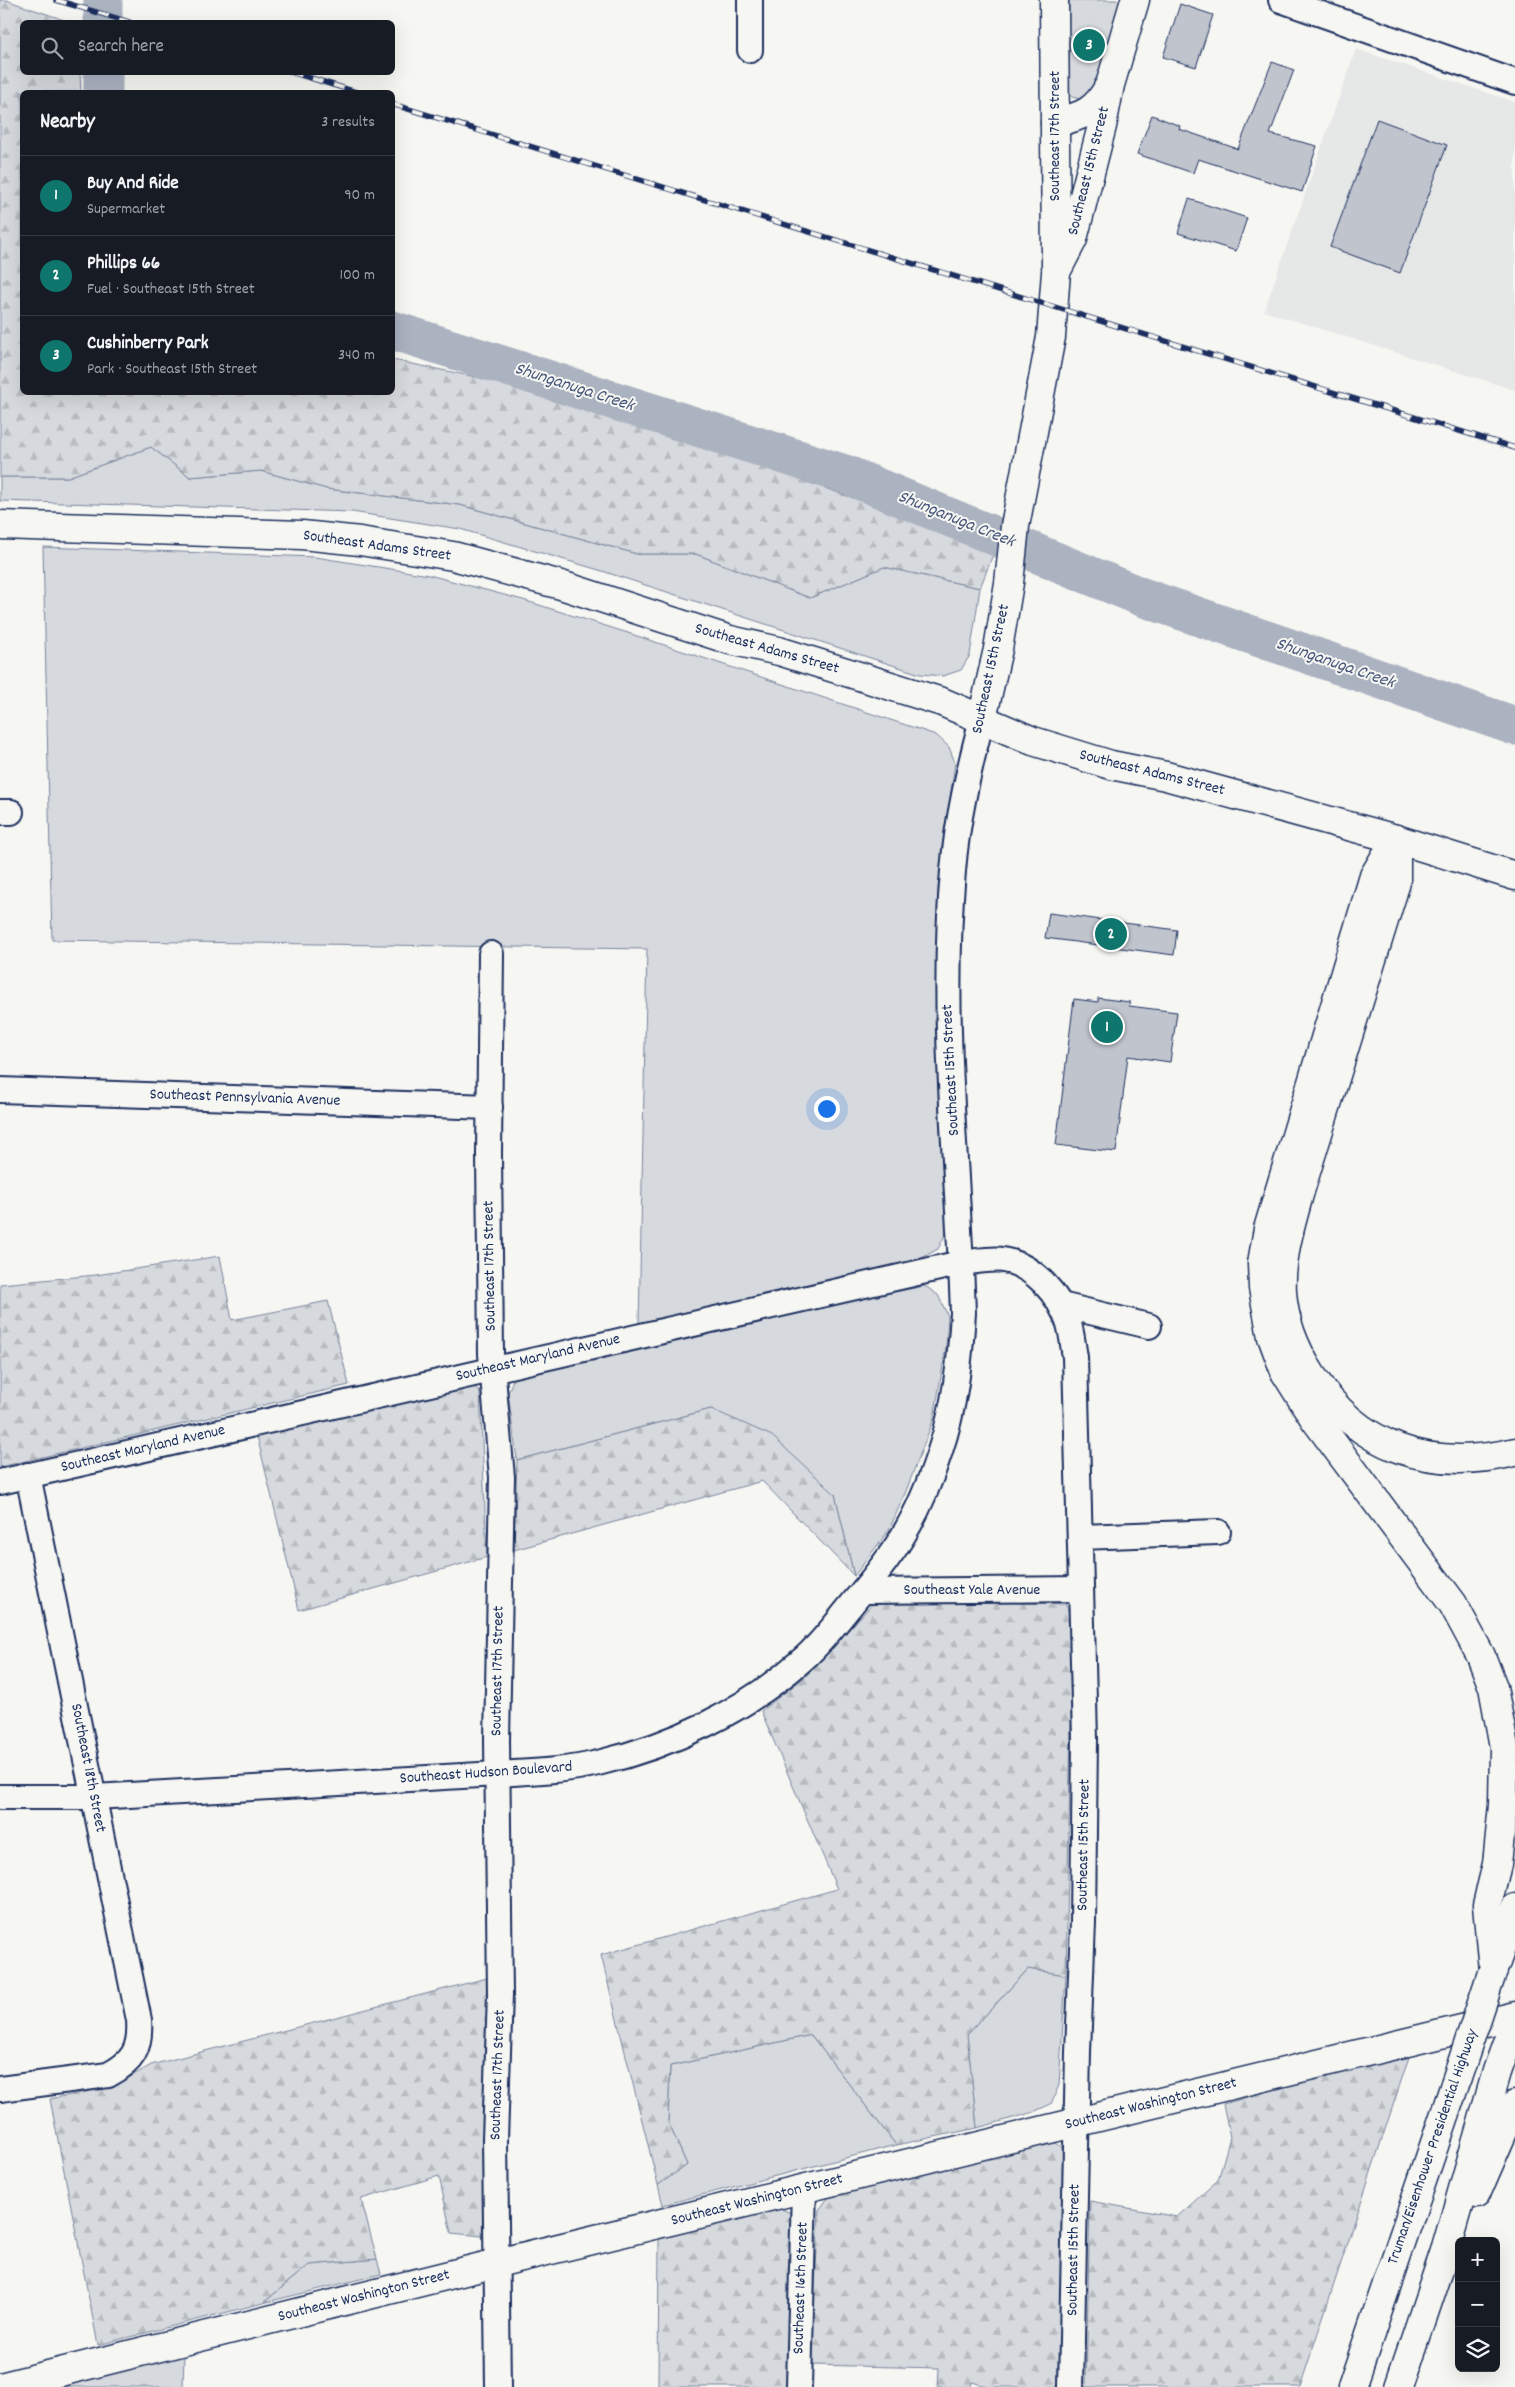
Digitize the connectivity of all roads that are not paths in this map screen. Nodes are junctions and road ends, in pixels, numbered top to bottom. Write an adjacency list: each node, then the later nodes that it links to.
1 (750, 0): 5 (street)
2 (1054, 0): 8 (main road, Southeast 17th Street)
3 (1135, 0): 7 (main road, Southeast 15th Street)
4 (1281, 0): 6 (street)
5 (750, 50)
6 (1515, 82)
7 (1110, 85): 8 (main road, Southeast 15th Street); 9 (main road, Southeast 15th Street)
8 (1055, 123): 9 (main road, Southeast 17th Street)
9 (1056, 272): 11 (main road, Southeast 15th Street)
10 (0, 525): 11 (main road, Southeast Adams Street)
11 (982, 718): 12 (main road, Southeast Adams Street); 17 (street, Southeast 15th Street)
12 (1396, 839): 13 (main road, Southeast Adams Street); 21 (main road); 32 (main road)
13 (1515, 876)
14 (491, 954): 16 (street, Southeast 17th Street)
15 (0, 1090): 16 (street, Southeast Pennsylvania Avenue)
16 (490, 1107): 20 (street, Southeast 17th Street)
17 (961, 1263): 18 (street, Southeast Maryland Avenue); 20 (street, Southeast Maryland Avenue); 27 (street, Southeast Hudson Boulevard)
18 (1061, 1305): 19 (street); 25 (street, Southeast 15th Street)
19 (1149, 1326)
20 (492, 1368): 22 (street, Southeast Maryland Avenue); 28 (street, Southeast 17th Street)
21 (1515, 1452)
22 (28, 1475): 23 (street, Southeast Maryland Avenue); 30 (street, Southeast 18th Street)
23 (0, 1482)
24 (1218, 1532): 25 (street)
25 (1080, 1537): 26 (street, Southeast 15th Street)
26 (1081, 1590): 27 (street, Southeast Yale Avenue); 37 (street, Southeast 15th Street)
27 (863, 1591): 28 (street, Southeast Hudson Boulevard)
28 (497, 1774): 30 (street, Southeast Hudson Boulevard); 40 (street, Southeast 17th Street)
29 (0, 1797): 30 (street, Southeast Hudson Boulevard)
30 (94, 1797): 35 (street, Southeast 18th Street)
31 (1515, 1908): 32 (main road, Truman/Eisenhower Presidential Highway)
32 (1493, 1970): 45 (main road, Truman/Eisenhower Presidential Highway, bridge)
33 (1515, 2016): 37 (main road, Southeast Washington Street)
34 (1515, 2021): 39 (main road)
35 (0, 2090)
36 (1515, 2104): 39 (main road)
37 (1077, 2122): 38 (main road, Southeast Washington Street); 44 (street, Southeast 15th Street)
38 (804, 2188): 40 (main road, Southeast Washington Street); 43 (street, Southeast 16th Street)
39 (1446, 2248): 46 (main road)
40 (497, 2263): 41 (main road, Southeast Washington Street); 42 (street, Southeast 17th Street)
41 (0, 2387)
42 (498, 2387)
43 (798, 2387)
44 (1071, 2387)
45 (1352, 2387)
46 (1399, 2387)

